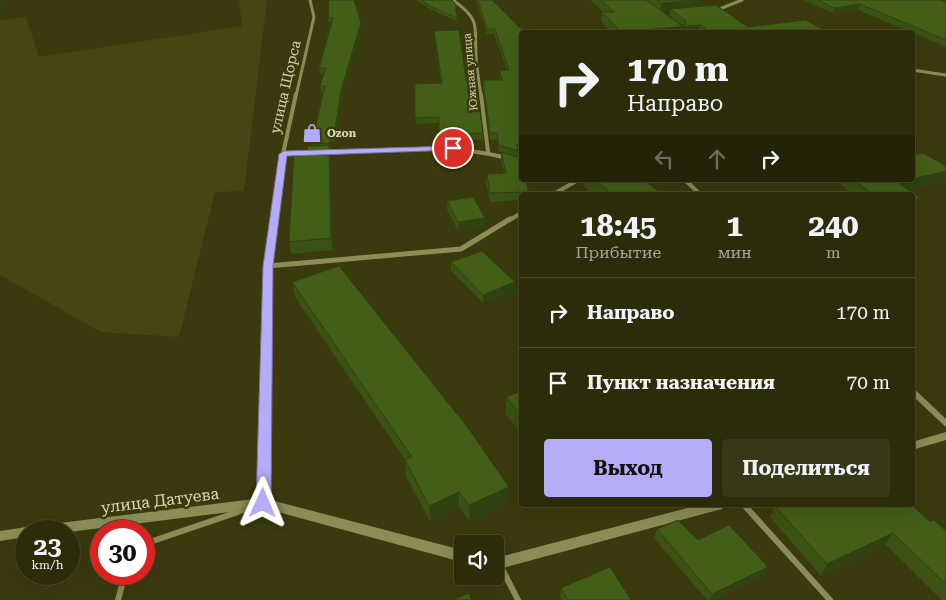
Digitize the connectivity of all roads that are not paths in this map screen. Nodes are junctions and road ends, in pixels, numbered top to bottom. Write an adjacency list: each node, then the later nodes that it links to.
1 (310, 0): 8 (street, улица Щорса)
2 (453, 0): 7 (street, Южная улица)
3 (742, 0): 4 (street)
4 (712, 11)
5 (915, 70): 6 (street)
6 (946, 75)
7 (488, 152): 10 (street); 11 (street)
8 (284, 154): 9 (street); 17 (street, улица Щорса)
9 (309, 154)
10 (318, 154)
11 (513, 159)
12 (575, 182): 14 (street)
13 (687, 182): 15 (street)
14 (557, 192)
15 (698, 192)
16 (519, 214): 17 (street)
17 (268, 266): 22 (street, улица Щорса)
18 (915, 394): 19 (street)
19 (946, 423)
20 (946, 436): 21 (street)
21 (915, 445)
22 (263, 503): 25 (street, улица Датуева); 28 (street); 29 (street, улица Датуева)
23 (710, 507): 30 (street)
24 (746, 507): 35 (street)
25 (80, 525)
26 (15, 534): 27 (street)
27 (0, 536)
28 (155, 540)
29 (454, 554)
30 (504, 561)
31 (504, 575): 34 (street)
32 (122, 585): 33 (street)
33 (118, 600)
34 (518, 600)
35 (830, 600)

